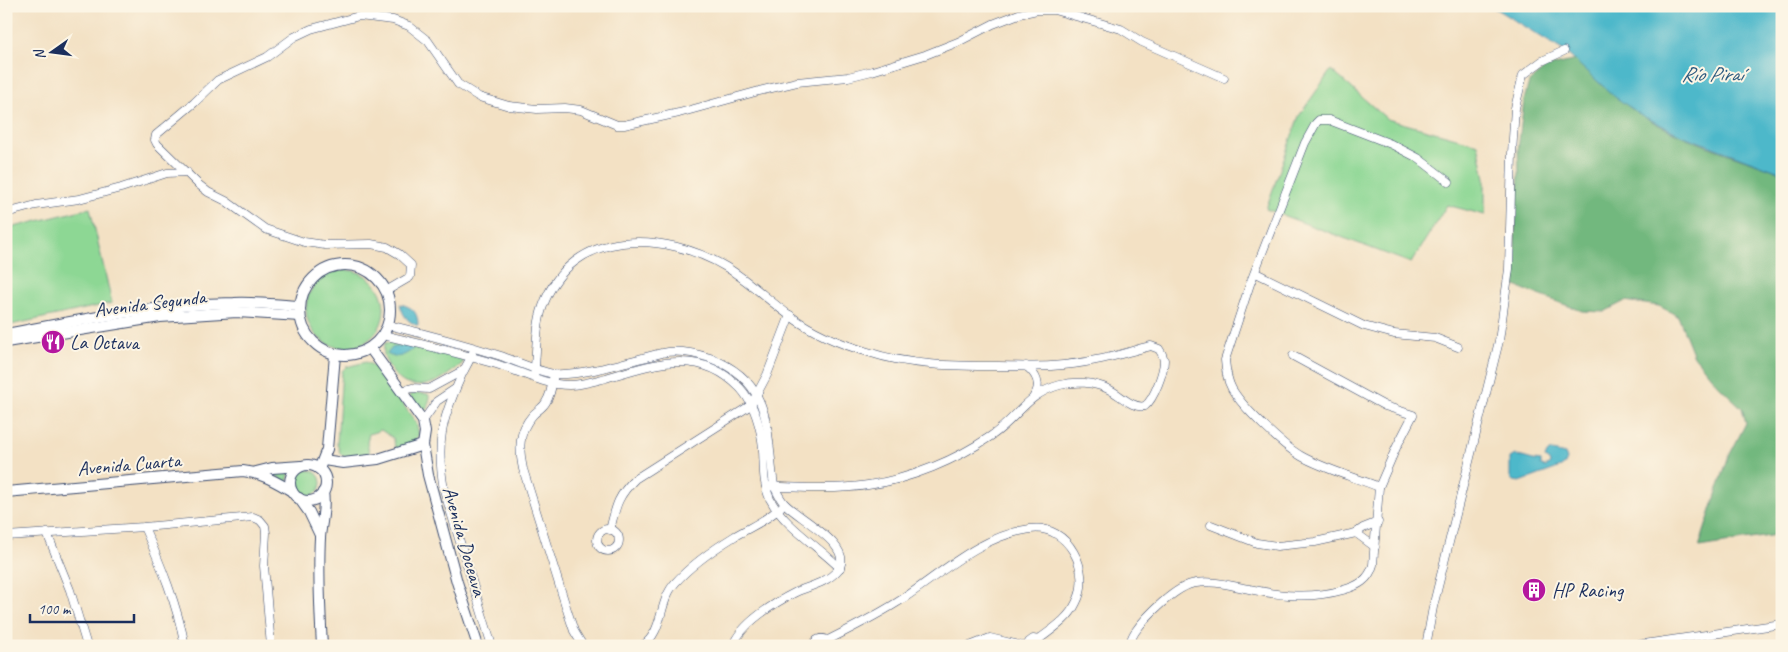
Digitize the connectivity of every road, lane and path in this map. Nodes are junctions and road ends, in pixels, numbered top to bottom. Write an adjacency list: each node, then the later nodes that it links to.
1 (1564, 51): 73 (street)
2 (1224, 78): 3 (street)
3 (187, 172): 5 (street); 7 (street)
4 (1449, 182): 6 (street)
5 (6, 213)
6 (1256, 273): 13 (street); 39 (street)
7 (386, 291): 8 (main road); 10 (main road)
8 (299, 312): 11 (main road, Avenida Segunda); 12 (main road, Avenida Segunda); 16 (main road)
9 (790, 316): 19 (street); 20 (street); 28 (street)
10 (385, 330): 14 (main road); 15 (street); 18 (street)
11 (6, 334)
12 (6, 342)
13 (1458, 347)
14 (370, 348): 16 (main road); 27 (main road)
15 (474, 348): 18 (street); 20 (street)
16 (335, 355): 34 (main road)
17 (1293, 356): 39 (street)
18 (471, 357): 21 (street); 23 (street)
19 (1026, 366): 29 (street); 29 (street)
20 (535, 368): 22 (street); 23 (street)
21 (464, 370): 25 (street); 26 (street)
22 (554, 374): 24 (street); 28 (street)
23 (534, 377): 24 (street)
24 (552, 383): 31 (street); 65 (street)
25 (429, 389): 27 (street); 30 (street)
26 (455, 389): 30 (street); 64 (street)
27 (401, 391): 32 (main road)
28 (757, 394): 31 (street); 38 (street)
29 (1034, 396): 38 (street)
30 (437, 401): 32 (street)
31 (751, 405): 37 (street); 48 (street)
32 (423, 421): 33 (main road, Avenida Doceava)
33 (423, 445): 34 (main road); 63 (main road, Avenida Doceava)
34 (322, 464): 35 (main road); 41 (main road)
35 (301, 466): 36 (main road, Avenida Cuarta); 42 (main road)
36 (256, 472): 40 (main road, Avenida Cuarta); 42 (main road, Avenida Cuarta)
37 (766, 486): 38 (street); 44 (street)
38 (774, 486): 43 (street)
39 (1380, 486): 45 (street)
40 (6, 492)
41 (323, 492): 42 (main road); 51 (main road)
42 (296, 495): 51 (main road)
43 (784, 504): 44 (street); 54 (street)
44 (777, 510): 54 (street); 66 (street)
45 (1378, 522): 49 (street); 53 (street)
46 (1211, 525): 49 (street)
47 (144, 527): 50 (street); 60 (street); 61 (street)
48 (610, 530)
49 (1356, 533): 53 (street)
50 (47, 534): 52 (street); 59 (street)
51 (320, 535): 62 (main road)
52 (6, 536)
53 (1374, 547): 72 (street)
54 (840, 568): 67 (street)
55 (1782, 624): 74 (street)
56 (830, 643): 57 (street); 68 (street)
57 (1040, 643): 71 (street)
58 (1782, 644): 75 (street)
59 (87, 646)
60 (185, 646)
61 (271, 646)
62 (322, 646)
63 (478, 646)
64 (492, 646)
65 (583, 646)
66 (642, 646)
67 (733, 646)
68 (813, 646)
69 (970, 646): 70 (street)
70 (1023, 646)
71 (1028, 646)
72 (1129, 646)
73 (1426, 646)
74 (1630, 646)
75 (1770, 646)

